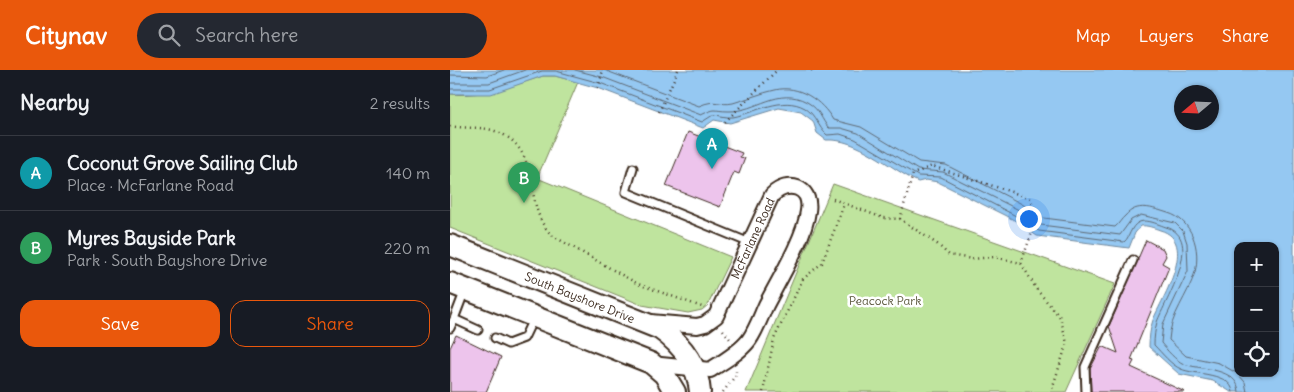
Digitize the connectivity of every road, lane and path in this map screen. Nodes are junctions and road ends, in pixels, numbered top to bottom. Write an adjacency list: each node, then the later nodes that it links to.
1 (604, 70): 4 (path)
2 (678, 70): 5 (path)
3 (777, 70): 6 (path)
4 (598, 88)
5 (659, 112)
6 (724, 122)
7 (450, 126): 17 (path)
8 (632, 168): 12 (lane)
9 (832, 200): 10 (path)
10 (844, 204): 11 (path); 32 (path)
11 (900, 218): 15 (path); 15 (path)
12 (751, 244): 20 (street, McFarlane Road); 28 (street, McFarlane Road)
13 (451, 250): 20 (main road, South Bayshore Drive)
14 (1132, 260): 34 (lane)
15 (1021, 263): 33 (path)
16 (458, 286): 18 (main road); 19 (lane)
17 (706, 310)
18 (534, 317): 24 (lane); 26 (main road)
19 (454, 319): 22 (lane); 23 (lane)
20 (644, 322): 28 (main road, South Bayshore Drive)
21 (719, 325): 25 (path)
22 (450, 328)
23 (478, 330)
24 (495, 338)
25 (734, 343)
26 (651, 363): 28 (street, McFarlane Road); 29 (main road)
27 (736, 364): 31 (path)
28 (695, 370): 30 (main road)
29 (675, 392)
30 (700, 392)
31 (723, 392)
32 (763, 392)
33 (1051, 392)
34 (1086, 392)

